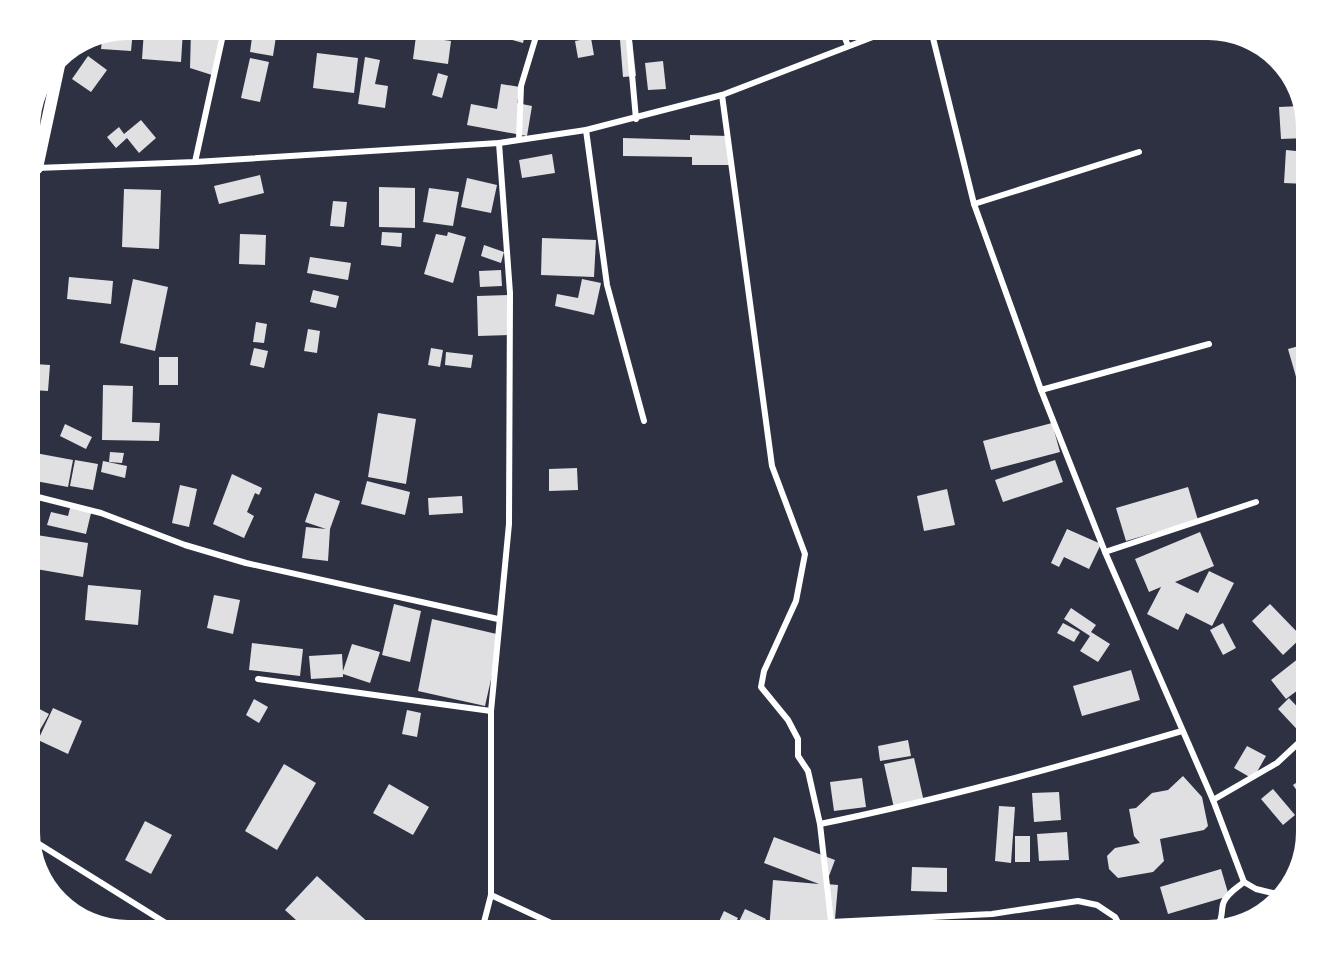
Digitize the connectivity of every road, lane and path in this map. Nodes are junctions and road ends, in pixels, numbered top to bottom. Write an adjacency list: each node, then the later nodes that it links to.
1 (222, 40): 16 (street)
2 (535, 40): 13 (street)
3 (629, 40): 10 (street)
4 (846, 40): 7 (street)
5 (864, 40): 7 (street)
6 (933, 40): 18 (street)
7 (848, 46): 9 (street)
8 (56, 79): 12 (main road)
9 (722, 95): 10 (street); 31 (street)
10 (636, 119): 11 (street)
11 (586, 130): 13 (street); 21 (street)
12 (41, 139)
13 (519, 139): 14 (street)
14 (499, 143): 16 (street); 25 (street)
15 (1139, 152): 18 (street)
16 (195, 162): 17 (street)
17 (41, 168)
18 (974, 204): 20 (street)
19 (1209, 344): 20 (street)
20 (1041, 390): 24 (street)
21 (644, 421)
22 (41, 498): 25 (street)
23 (1256, 502): 24 (street)
24 (1105, 552): 28 (street)
25 (498, 619): 27 (street)
26 (258, 679): 27 (street)
27 (491, 711): 35 (street)
28 (1182, 731): 30 (street); 31 (street)
29 (1296, 745): 30 (street)
30 (1213, 800): 33 (street)
31 (820, 824): 40 (street)
32 (42, 846): 37 (street)
33 (1244, 882): 34 (street); 36 (street)
34 (1271, 893)
35 (491, 895): 38 (street); 39 (street)
36 (1222, 918)
37 (161, 920)
38 (485, 920)
39 (545, 920)
40 (831, 920)
41 (871, 920): 42 (street)
42 (1117, 920)

